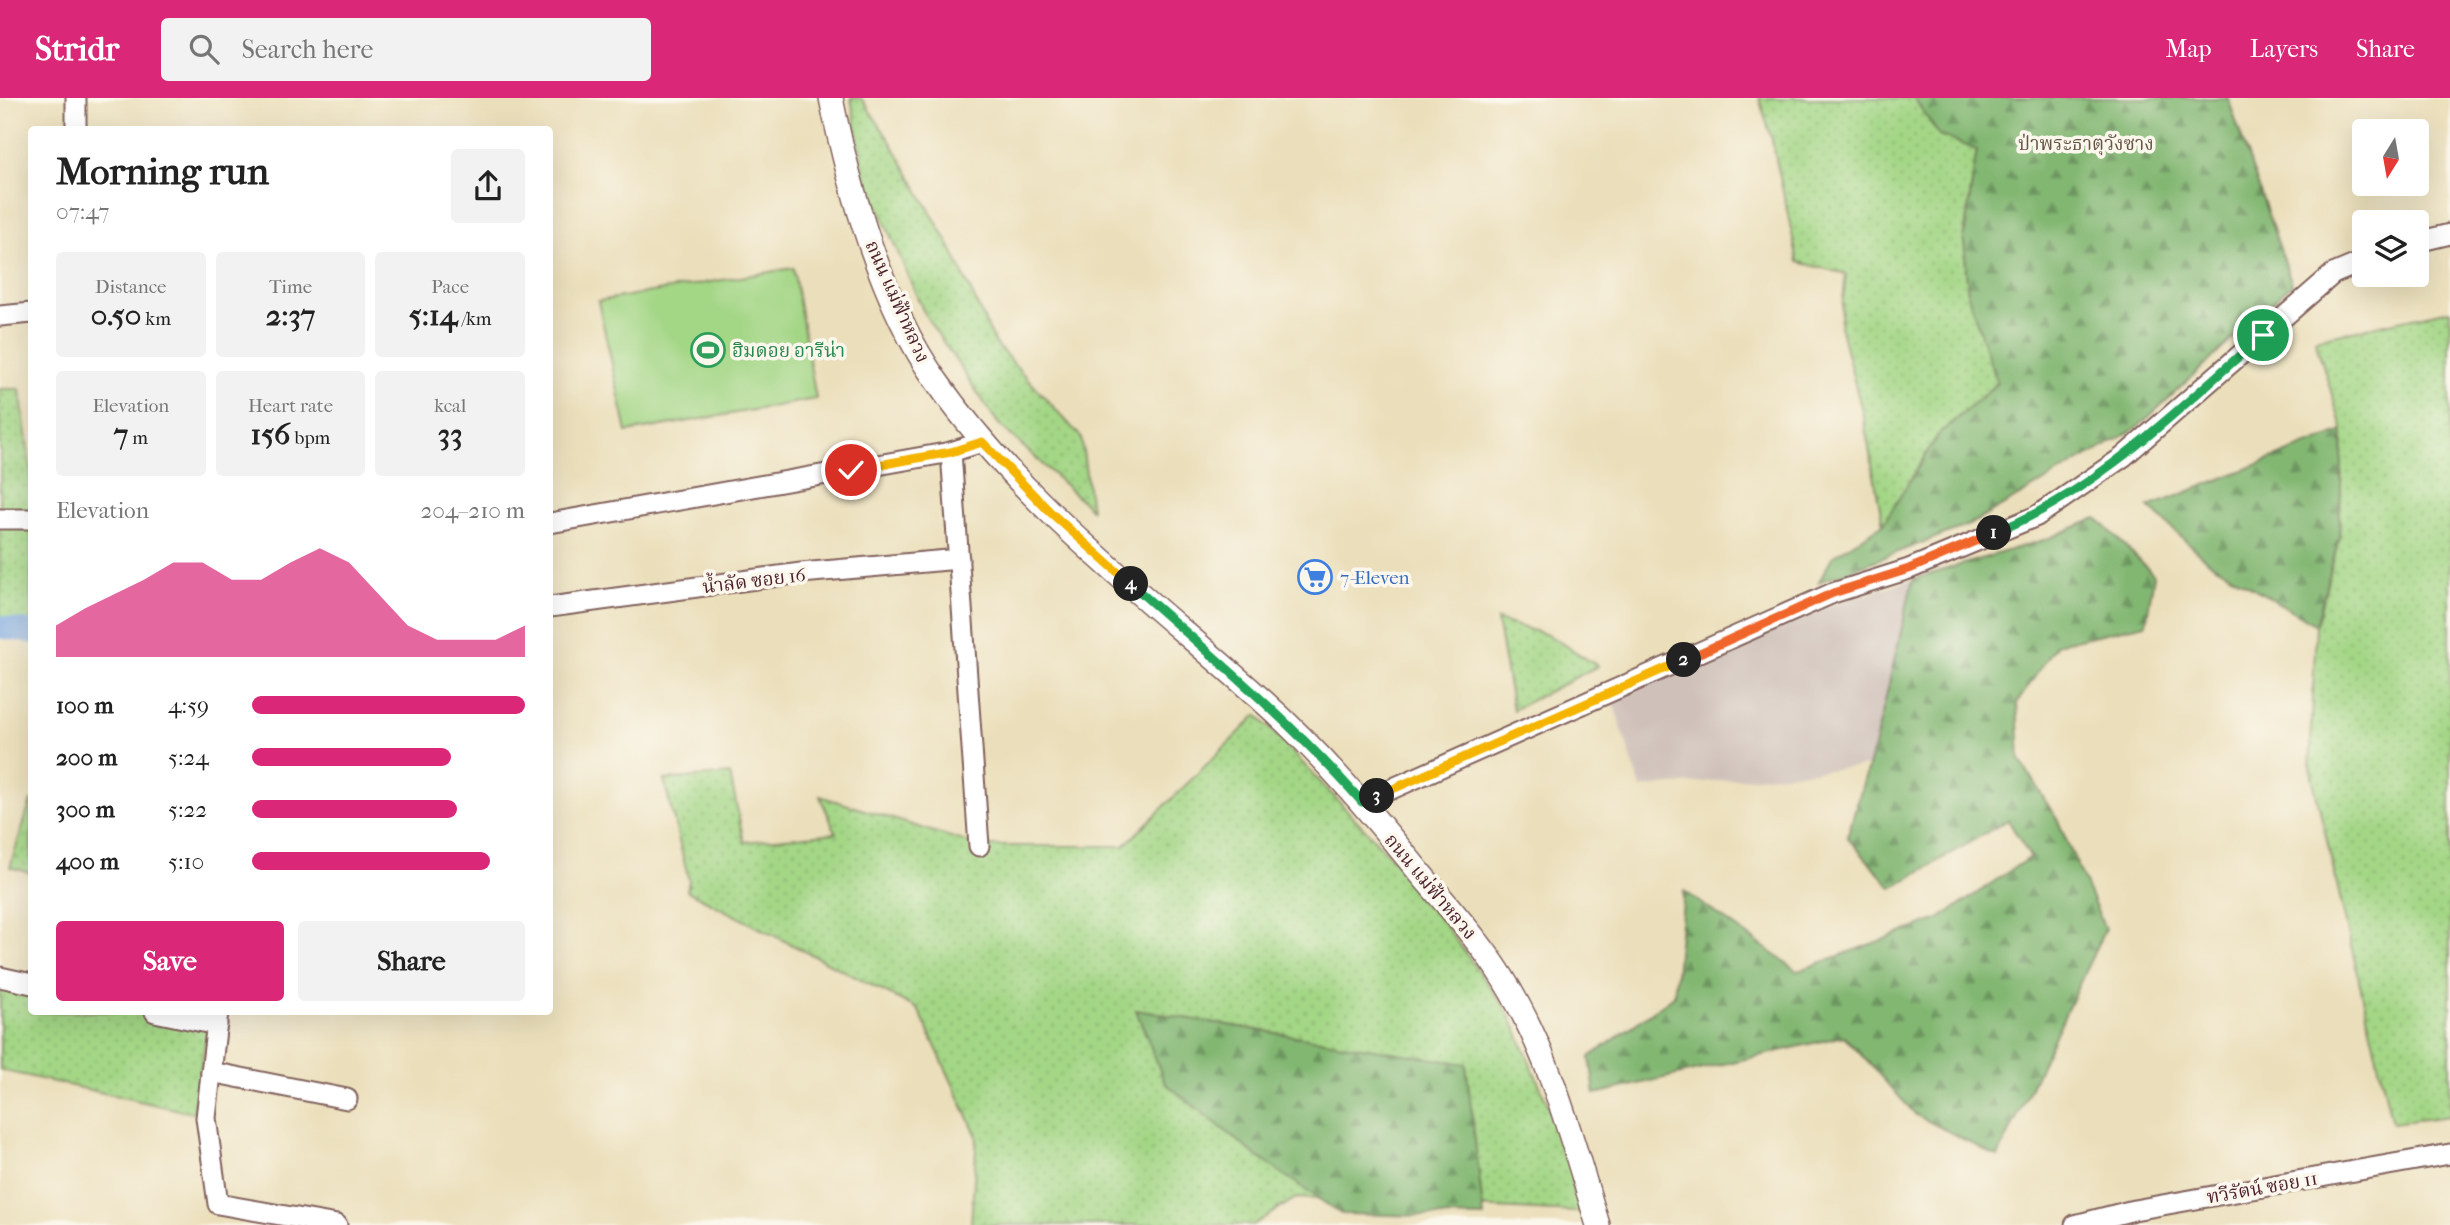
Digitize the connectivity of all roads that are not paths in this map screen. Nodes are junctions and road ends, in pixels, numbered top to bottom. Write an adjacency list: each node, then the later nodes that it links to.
1 (76, 98): 3 (street)
2 (831, 98): 9 (street, ถนน แม่ฟ้าหลวง)
3 (76, 126)
4 (2450, 234): 5 (street)
5 (2429, 239)
6 (2352, 266): 16 (street)
7 (28, 313): 8 (street)
8 (0, 316)
9 (982, 442): 10 (street); 16 (street, ถนน แม่ฟ้าหลวง)
10 (951, 452): 13 (street); 14 (street)
11 (0, 519): 12 (street)
12 (28, 519)
13 (553, 522)
14 (959, 559): 15 (street, น้ำลัด ซอย 16); 17 (street)
15 (553, 607)
16 (1362, 802): 26 (street, ถนน แม่ฟ้าหลวง)
17 (979, 846)
18 (0, 977): 19 (street)
19 (28, 983)
20 (186, 1015): 21 (street)
21 (218, 1018): 22 (street)
22 (211, 1072): 23 (street); 25 (street)
23 (347, 1099)
24 (2450, 1154): 27 (street, ทวีรัตน์ ซอย 11)
25 (337, 1225)
26 (1598, 1225)
27 (2075, 1225)

